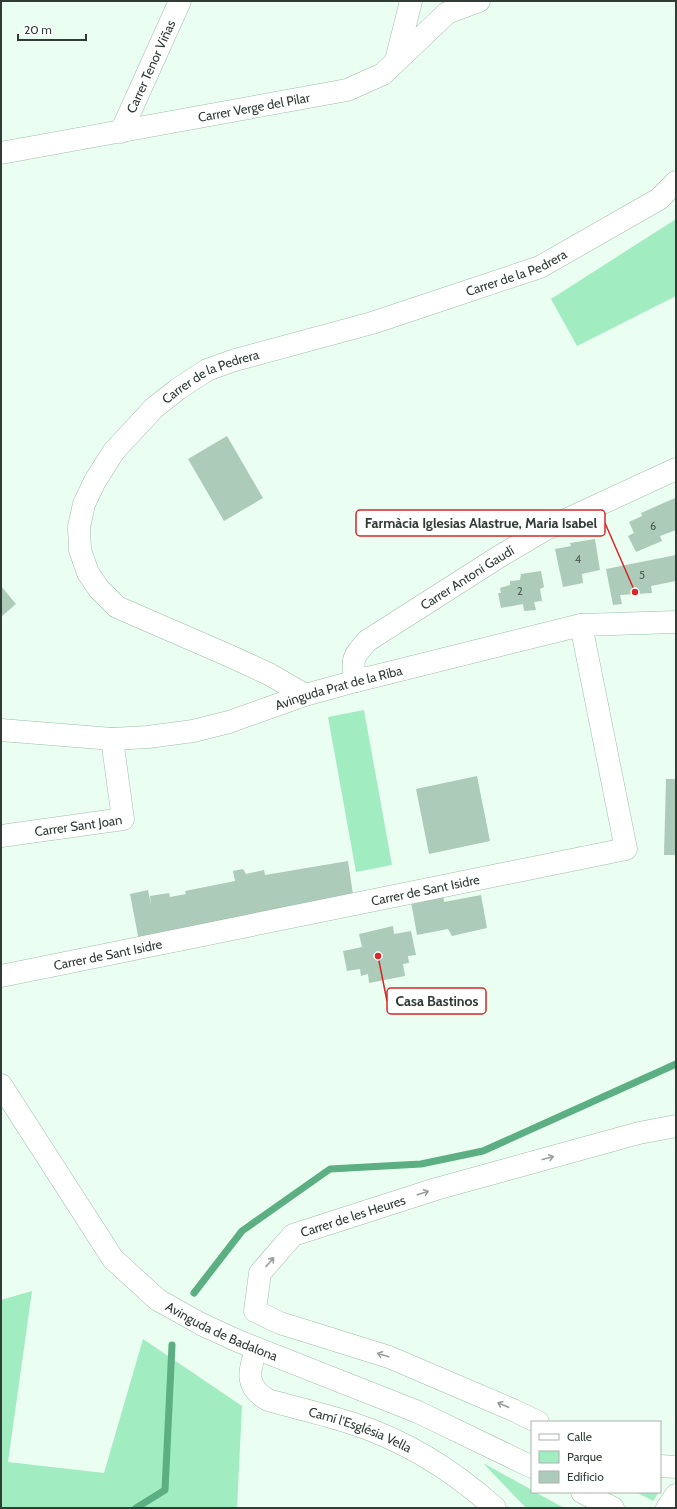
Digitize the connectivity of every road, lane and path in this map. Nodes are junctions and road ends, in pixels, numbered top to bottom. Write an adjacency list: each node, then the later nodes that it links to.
1 (180, 1): 5 (street, Carrer Tenor Viñas)
2 (412, 1): 4 (street)
3 (479, 1): 4 (street, Carrer Verge del Pilar)
4 (396, 61): 5 (street, Carrer Verge del Pilar)
5 (121, 132): 6 (street, Carrer Verge del Pilar)
6 (1, 153)
7 (676, 182): 12 (street, Carrer de la Pedrera)
8 (676, 468): 11 (street, Carrer Antoni Gaudí)
9 (676, 622): 10 (street, Avinguda Prat de la Riba)
10 (581, 625): 11 (street, Avinguda Prat de la Riba); 16 (street, Carrer de Sant Isidre)
11 (356, 681): 12 (street, Avinguda Prat de la Riba)
12 (305, 695): 14 (street, Avinguda Prat de la Riba)
13 (1, 730): 14 (street, Avinguda Prat de la Riba)
14 (112, 739): 15 (street, Carrer Sant Joan)
15 (1, 836)
16 (1, 976)
17 (1, 1085): 19 (street, Avinguda de Badalona)
18 (676, 1126): 20 (street, Carrer de les Heures, one-way to 18)
19 (256, 1349): 22 (street, Avinguda de Badalona); 26 (street, Camí l'Església Vella)
20 (536, 1421)
21 (661, 1466): 23 (street)
22 (531, 1467)
23 (676, 1467)
24 (584, 1493): 27 (street)
25 (676, 1495): 28 (street)
26 (495, 1508)
27 (613, 1508)
28 (667, 1508)

